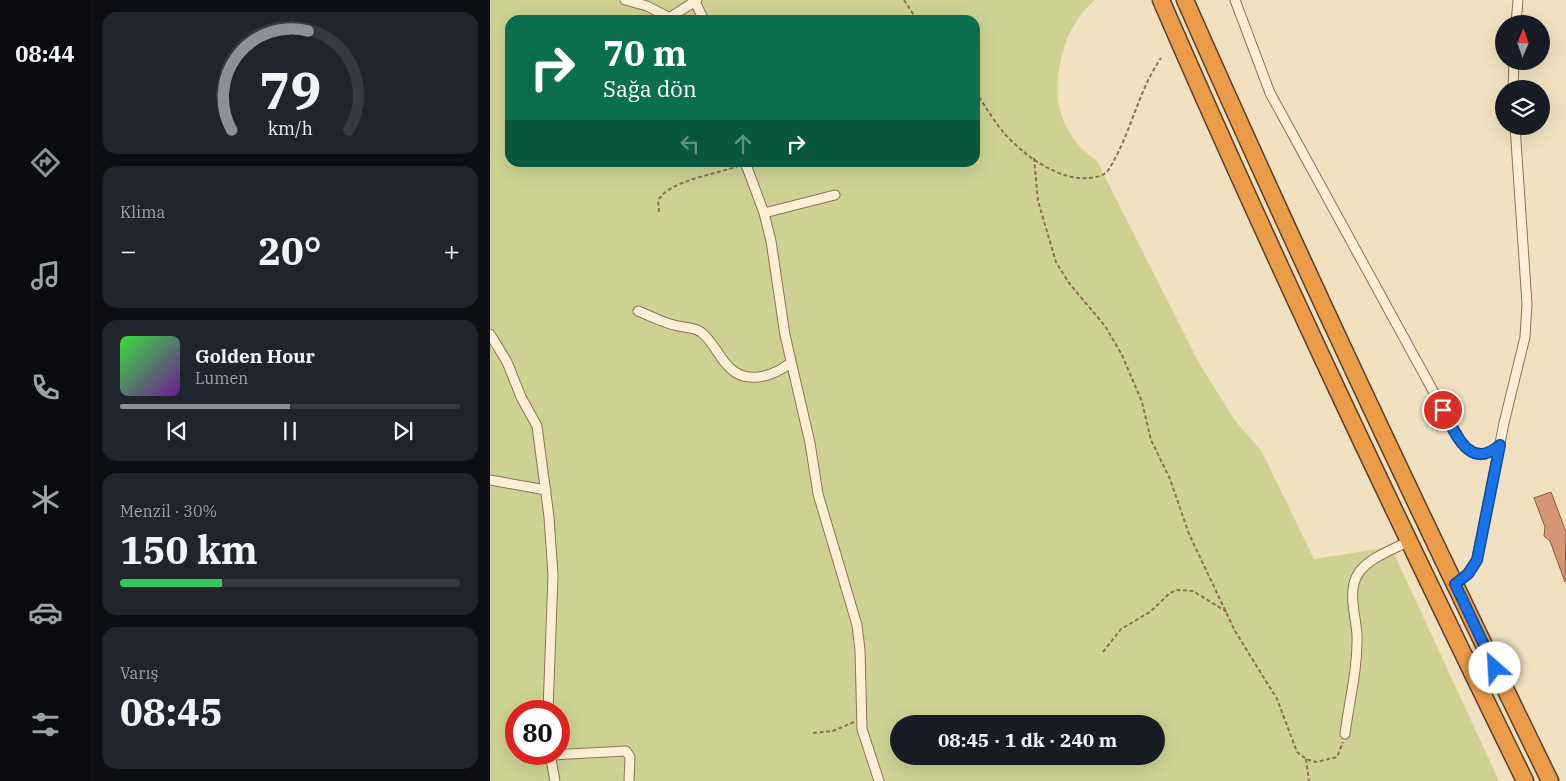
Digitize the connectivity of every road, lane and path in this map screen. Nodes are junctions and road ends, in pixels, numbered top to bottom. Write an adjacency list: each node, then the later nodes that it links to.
1 (625, 0): 8 (street)
2 (904, 0): 11 (path)
3 (1160, 0): 28 (highway)
4 (1186, 0): 29 (highway)
5 (1235, 0): 25 (street)
6 (1518, 0): 12 (street)
7 (696, 1): 9 (street); 10 (street)
8 (661, 15)
9 (673, 15)
10 (702, 15)
11 (914, 15)
12 (1517, 15)
13 (1161, 58): 16 (path)
14 (980, 99): 16 (path)
15 (1516, 135): 25 (street)
16 (1034, 158): 30 (path)
17 (734, 167): 20 (path)
18 (747, 167): 21 (street)
19 (835, 195): 21 (street)
20 (660, 212)
21 (764, 213): 24 (street)
22 (638, 311): 24 (street)
23 (490, 334): 27 (street)
24 (790, 363): 33 (street)
25 (1500, 445): 29 (street)
26 (490, 480): 27 (street)
27 (546, 490): 32 (street)
28 (1409, 541): 35 (street); 43 (highway)
29 (1455, 584): 44 (highway)
30 (1227, 612): 31 (path); 37 (path)
31 (1103, 652)
32 (548, 700)
33 (861, 717): 34 (path); 41 (street)
34 (813, 733)
35 (1345, 734): 37 (path)
36 (570, 753): 40 (street)
37 (1306, 759): 42 (path)
38 (553, 765): 39 (street)
39 (555, 781)
40 (629, 781)
41 (879, 781)
42 (1309, 781)
43 (1525, 781)
44 (1550, 781)

